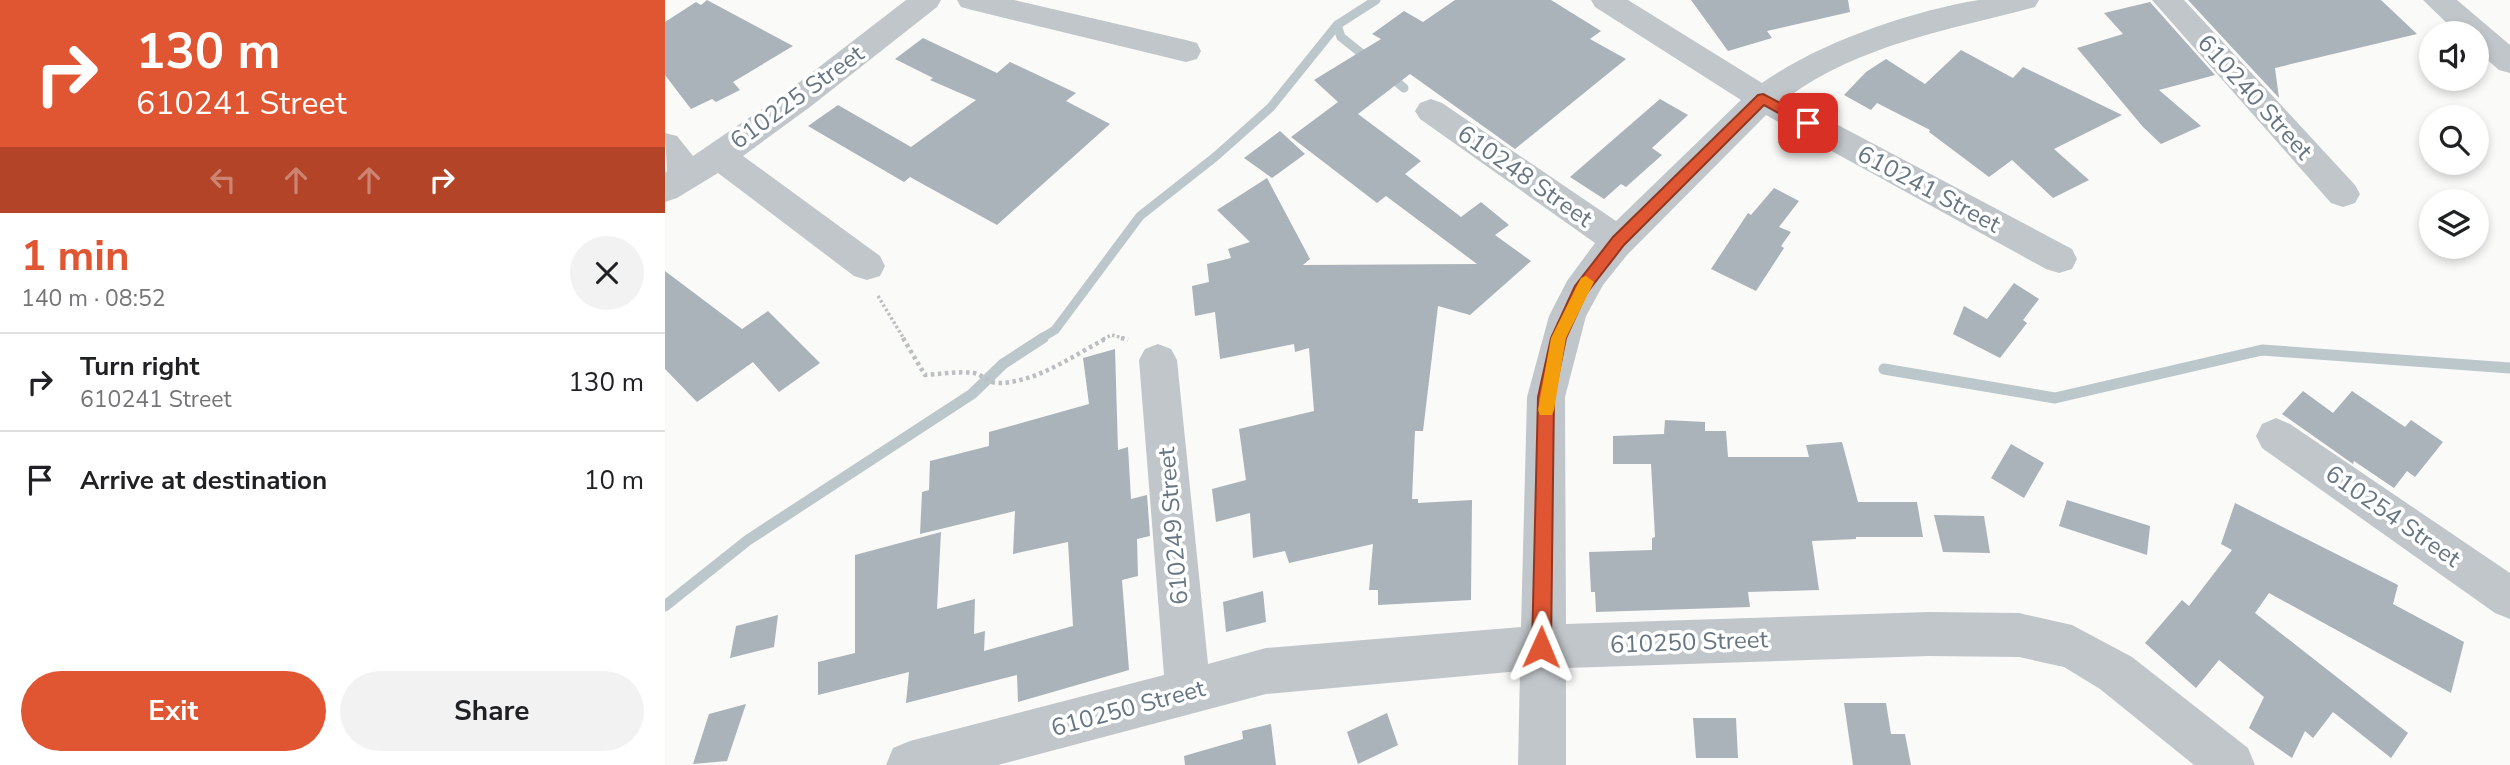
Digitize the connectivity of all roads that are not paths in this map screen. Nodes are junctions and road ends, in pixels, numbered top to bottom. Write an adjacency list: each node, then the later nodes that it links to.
1 (926, 0): 12 (street, 610225 Street)
2 (972, 0): 7 (street)
3 (1606, 0): 9 (street, 610241 Street)
4 (2024, 0): 9 (street)
5 (2167, 0): 14 (street, 610240 Street)
6 (2438, 0): 8 (street)
7 (1186, 51)
8 (2510, 62)
9 (1763, 99): 15 (street); 16 (street, 610241 Street)
10 (1431, 111): 15 (street, 610248 Street)
11 (665, 145): 13 (street)
12 (718, 155): 13 (street, 610225 Street); 17 (street)
13 (677, 182)
14 (2343, 194)
15 (1619, 241): 21 (street)
16 (2059, 259)
17 (867, 266)
18 (1158, 360): 22 (street, 610249 Street)
19 (2276, 436): 20 (street, 610254 Street)
20 (2510, 598)
21 (1541, 647): 22 (street, 610250 Street); 24 (street); 25 (street, 610250 Street)
22 (1188, 693): 23 (street, 610250 Street)
23 (910, 765)
24 (1542, 765)
25 (2231, 765)

